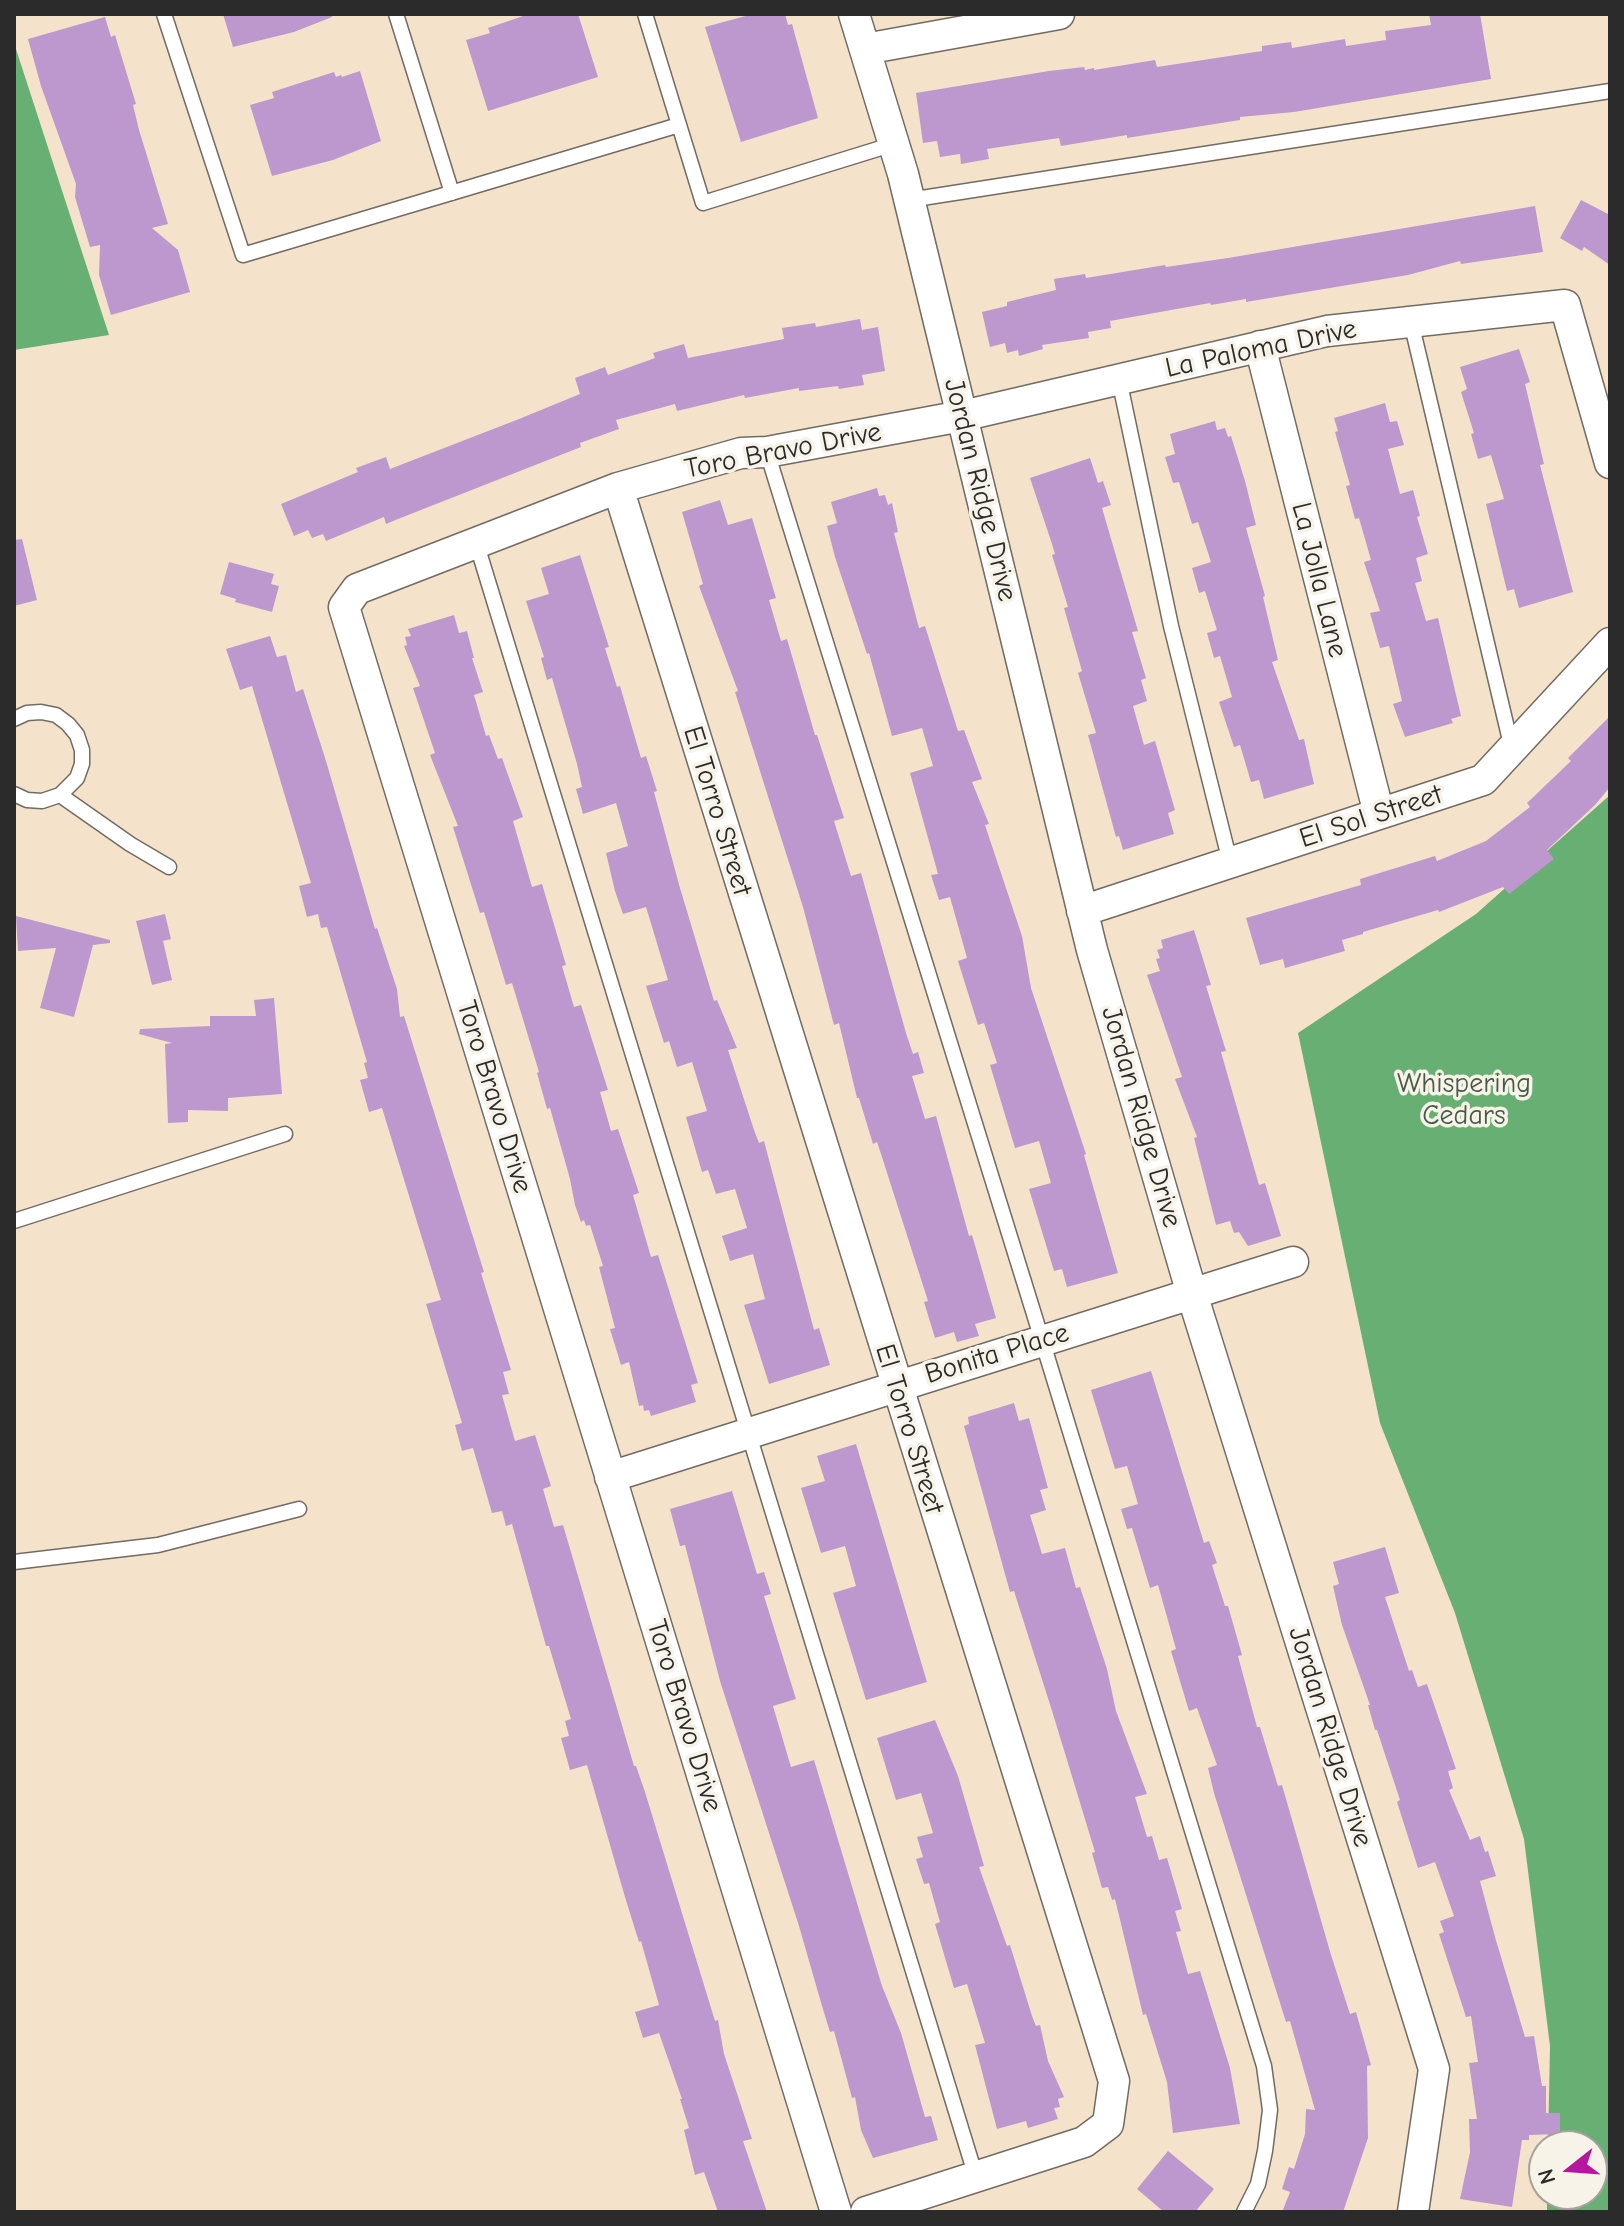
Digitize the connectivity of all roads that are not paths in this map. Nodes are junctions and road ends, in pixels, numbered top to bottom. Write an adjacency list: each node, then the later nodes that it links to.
1 (164, 14): 11 (lane)
2 (396, 14): 11 (lane)
3 (645, 14): 9 (lane)
4 (854, 14): 7 (street, Jordan Ridge Drive)
5 (1059, 14): 6 (street)
6 (1005, 19): 7 (street)
7 (865, 49): 10 (street, Jordan Ridge Drive)
8 (1610, 91): 12 (lane)
9 (679, 125): 10 (lane); 11 (lane)
10 (894, 144): 12 (street, Jordan Ridge Drive)
11 (452, 193)
12 (909, 200): 16 (street, Jordan Ridge Drive)
13 (1411, 322): 14 (street, La Paloma Drive); 18 (street, La Paloma Drive); 23 (lane)
14 (1260, 346): 15 (street, La Paloma Drive); 26 (street, La Jolla Lane)
15 (1119, 379): 16 (street, La Paloma Drive); 27 (lane)
16 (962, 416): 17 (street, Toro Bravo Drive); 29 (street, Jordan Ridge Drive)
17 (767, 452): 19 (street, Toro Bravo Drive); 34 (lane)
18 (1610, 463)
19 (618, 488): 20 (street, Toro Bravo Drive); 35 (street, El Torro Street)
20 (476, 542): 36 (lane); 37 (street, Toro Bravo Drive)
21 (1610, 643): 23 (street, El Sol Street)
22 (14, 719): 25 (lane)
23 (1512, 749): 26 (street, El Sol Street)
24 (14, 794): 25 (lane)
25 (60, 795): 28 (lane)
26 (1379, 814): 27 (street, El Sol Street)
27 (1230, 862): 29 (street, El Sol Street)
28 (169, 867)
29 (1082, 911): 33 (street, Jordan Ridge Drive)
30 (285, 1134): 31 (lane)
31 (14, 1221)
32 (1293, 1262): 33 (street, Bonita Place)
33 (1192, 1294): 34 (street, Bonita Place); 44 (street, Jordan Ridge Drive)
34 (1042, 1340): 35 (street, Bonita Place); 43 (lane)
35 (895, 1386): 36 (street, Bonita Place); 40 (street, El Torro Street)
36 (750, 1432): 37 (street, Bonita Place); 40 (lane)
37 (610, 1477): 41 (street, Toro Bravo Drive)
38 (299, 1509): 39 (lane)
39 (14, 1562)
40 (976, 2177): 42 (street, El Torro Street)
41 (836, 2212)
42 (866, 2212)
43 (1244, 2212)
44 (1413, 2212)

